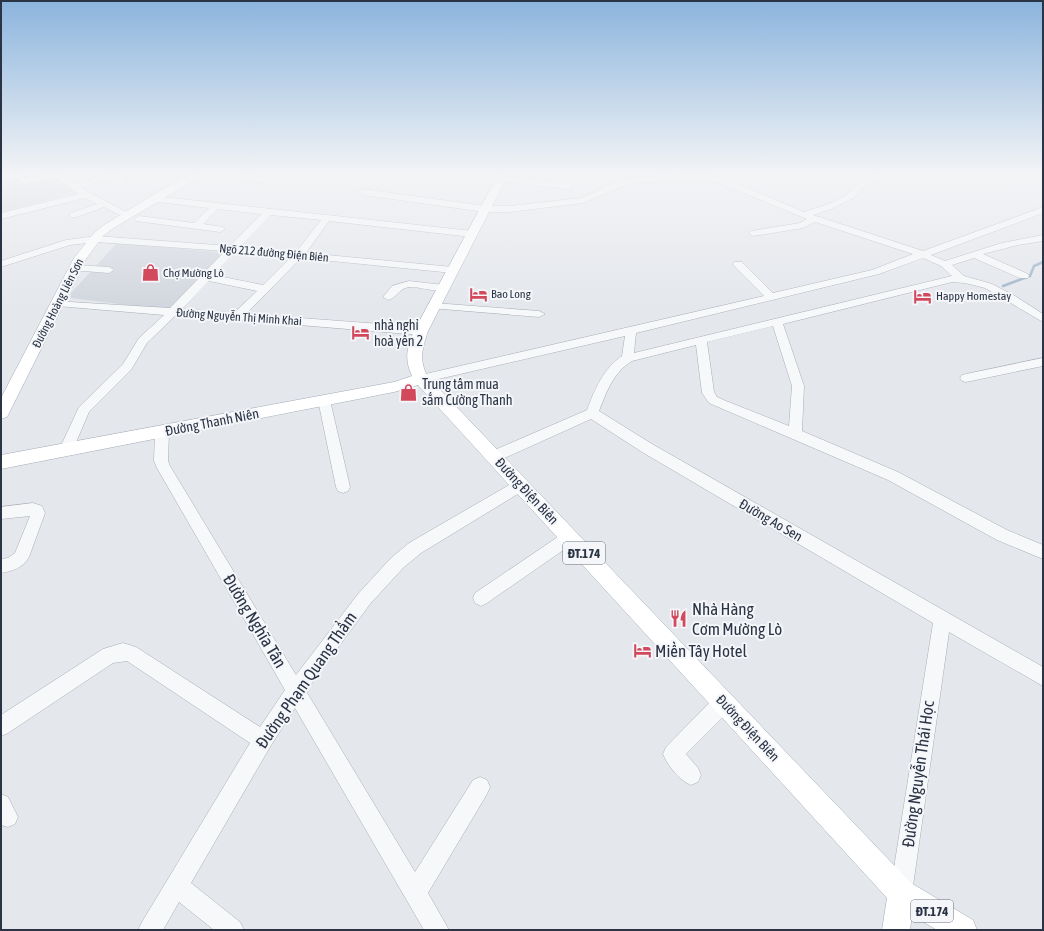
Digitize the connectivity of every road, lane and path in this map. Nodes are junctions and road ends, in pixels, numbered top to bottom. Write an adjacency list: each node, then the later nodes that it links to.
1 (121, 218): 16 (main road, Đường Hoàng Liên Sơn)
2 (142, 218): 11 (street)
3 (204, 218): 11 (street)
4 (262, 218): 17 (street)
5 (327, 218): 20 (street)
6 (331, 218): 14 (street)
7 (480, 218): 14 (main road, Đường Điện Biên / ĐT.174)
8 (814, 218): 13 (street)
9 (815, 218): 18 (street)
10 (1020, 218): 18 (street)
11 (196, 226): 12 (street)
12 (220, 229)
13 (754, 233)
14 (472, 234): 26 (main road, Đường Điện Biên / ĐT.174)
15 (1043, 238): 19 (street)
16 (96, 239): 17 (street, Ngõ 212 đường Điện Biên); 21 (street, Ngõ 212 đường Điện Biên); 24 (main road, Đường Hoàng Liên Sơn)
17 (233, 249): 20 (street, Ngõ 212 đường Điện Biên); 28 (street)
18 (922, 254): 23 (street); 32 (street)
19 (974, 254): 23 (street); 27 (street)
20 (299, 255): 26 (street, Ngõ 212 đường Điện Biên); 31 (street)
21 (1, 264)
22 (738, 264): 32 (street)
23 (945, 264): 29 (street)
24 (75, 268): 25 (street); 34 (main road, Đường Hoàng Liên Sơn)
25 (109, 270)
26 (453, 270): 30 (main road, Đường Điện Biên / ĐT.174)
27 (1024, 276)
28 (206, 277): 31 (street); 36 (street)
29 (960, 278): 39 (street); 40 (street)
30 (444, 288): 33 (street); 35 (main road, Đường Điện Biên / ĐT.174)
31 (265, 289): 38 (street)
32 (771, 297): 42 (street)
33 (388, 298)
34 (57, 303): 36 (street, Đường Nguyễn Thị Minh Khai); 49 (main road, Đường Hoàng Liên Sơn)
35 (434, 306): 37 (street); 41 (main road, Đường Điện Biên / ĐT.174)
36 (173, 312): 38 (street, Đường Nguyễn Thị Minh Khai); 53 (street)
37 (539, 314)
38 (238, 317): 41 (street, Đường Nguyễn Thị Minh Khai)
39 (1043, 319)
40 (777, 321): 43 (street); 52 (street)
41 (421, 331): 46 (main road, Đường Điện Biên / ĐT.174)
42 (631, 331): 44 (street); 46 (street)
43 (701, 339): 44 (street); 52 (street)
44 (628, 358): 50 (street)
45 (1043, 362): 47 (street)
46 (421, 378): 48 (main road, Đường Thanh Niên); 54 (main road, Đường Điện Biên / ĐT.174)
47 (966, 378)
48 (324, 400): 51 (main road, Đường Thanh Niên); 57 (street)
49 (1, 413)
50 (592, 413): 54 (street); 63 (street, Đường Ao Sen)
51 (162, 432): 53 (main road, Đường Thanh Niên); 65 (street, Đường Nghĩa Tân)
52 (796, 434): 60 (street)
53 (66, 450): 55 (main road, Đường Thanh Niên)
54 (495, 456): 56 (main road, Đường Điện Biên / ĐT.174)
55 (1, 462)
56 (521, 485): 59 (main road, Đường Điện Biên / ĐT.174); 65 (street, Đường Phạm Quang Thẩm)
57 (343, 487)
58 (1, 513): 61 (street)
59 (570, 538): 62 (street); 66 (main road, Đường Điện Biên / ĐT.174)
60 (1043, 552)
61 (1, 566)
62 (481, 598)
63 (942, 619): 64 (street, Đường Ao Sen); 73 (street, Đường Nguyễn Thái Học)
64 (1043, 677)
65 (296, 690): 68 (street, Đường Phạm Quang Thẩm); 72 (street, Đường Nghĩa Tân)
66 (724, 702): 69 (street); 73 (main road, Đường Điện Biên / ĐT.174)
67 (1, 726): 68 (street)
68 (263, 740): 71 (street, Đường Phạm Quang Thẩm)
69 (690, 775)
70 (480, 787): 72 (street)
71 (177, 886): 74 (street, Đường Phạm Quang Thẩm); 75 (street)
72 (415, 893): 76 (street, Đường Nghĩa Tân)
73 (901, 893): 77 (main road, Đường Nguyễn Thái Học); 78 (main road, Đường Điện Biên / ĐT.174)
74 (150, 930)
75 (232, 930)
76 (437, 930)
77 (896, 930)
78 (963, 930)

